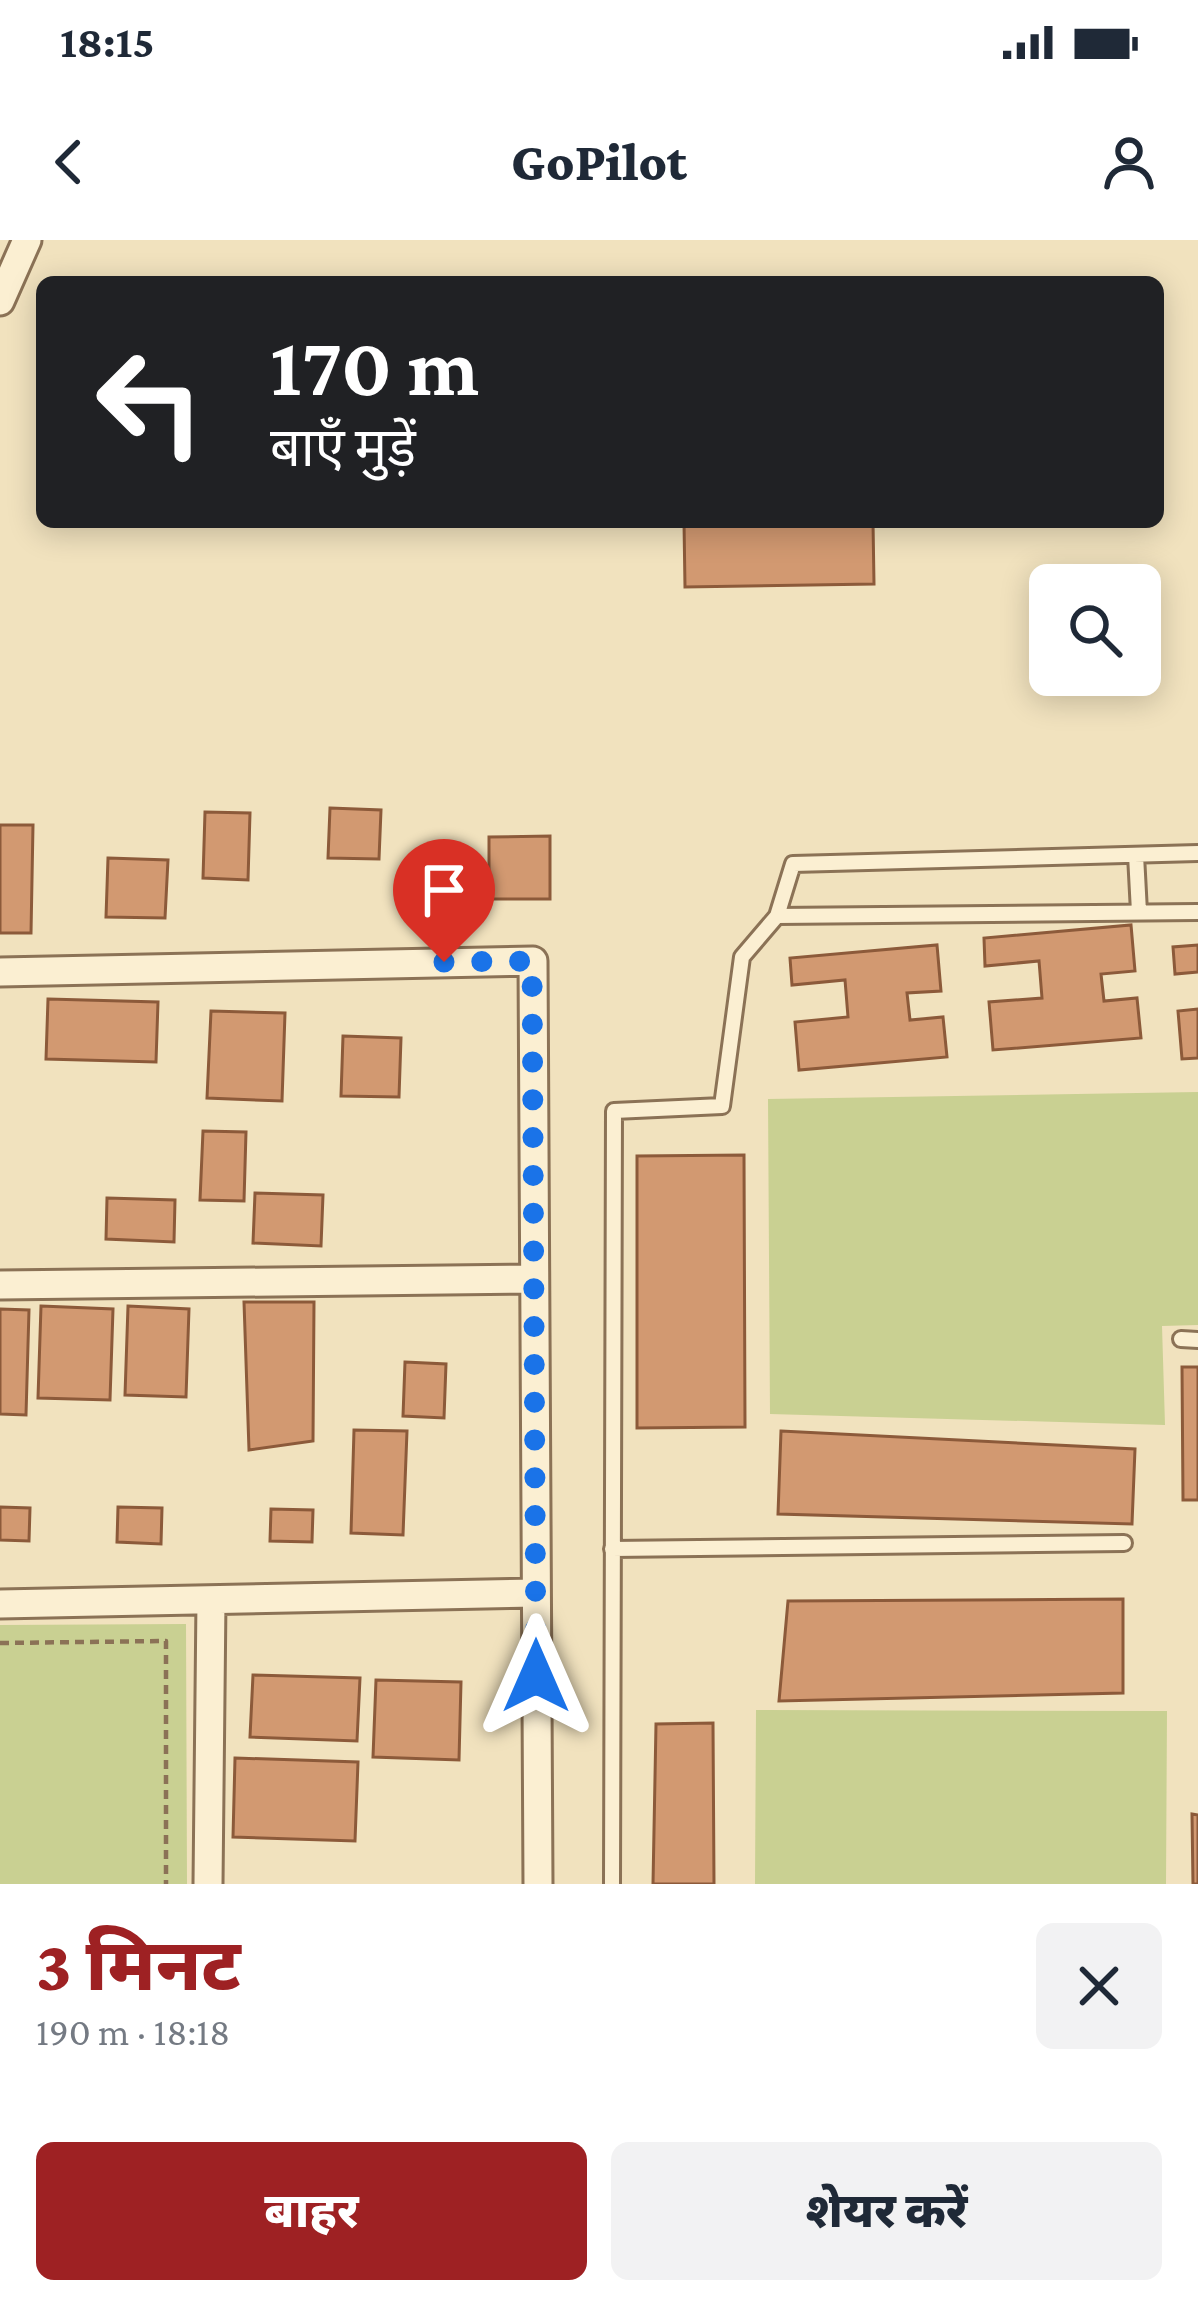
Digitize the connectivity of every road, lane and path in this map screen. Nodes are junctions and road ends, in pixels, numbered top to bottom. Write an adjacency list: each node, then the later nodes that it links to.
1 (27, 240): 2 (street)
2 (0, 301)
3 (1198, 853): 4 (lane)
4 (1136, 855): 6 (lane); 7 (lane)
5 (1198, 911): 6 (lane)
6 (1139, 912): 7 (lane)
7 (776, 916): 14 (lane)
8 (0, 972): 9 (street)
9 (534, 1279): 10 (street); 15 (street)
10 (0, 1285)
11 (1181, 1339): 12 (lane)
12 (1198, 1340)
13 (1124, 1543): 14 (lane)
14 (612, 1550): 22 (lane)
15 (536, 1593): 16 (street); 21 (street)
16 (211, 1600): 17 (street); 20 (street)
17 (0, 1604)
18 (0, 1643): 19 (path)
19 (166, 1884)
20 (208, 1884)
21 (538, 1884)
22 (612, 1884)

